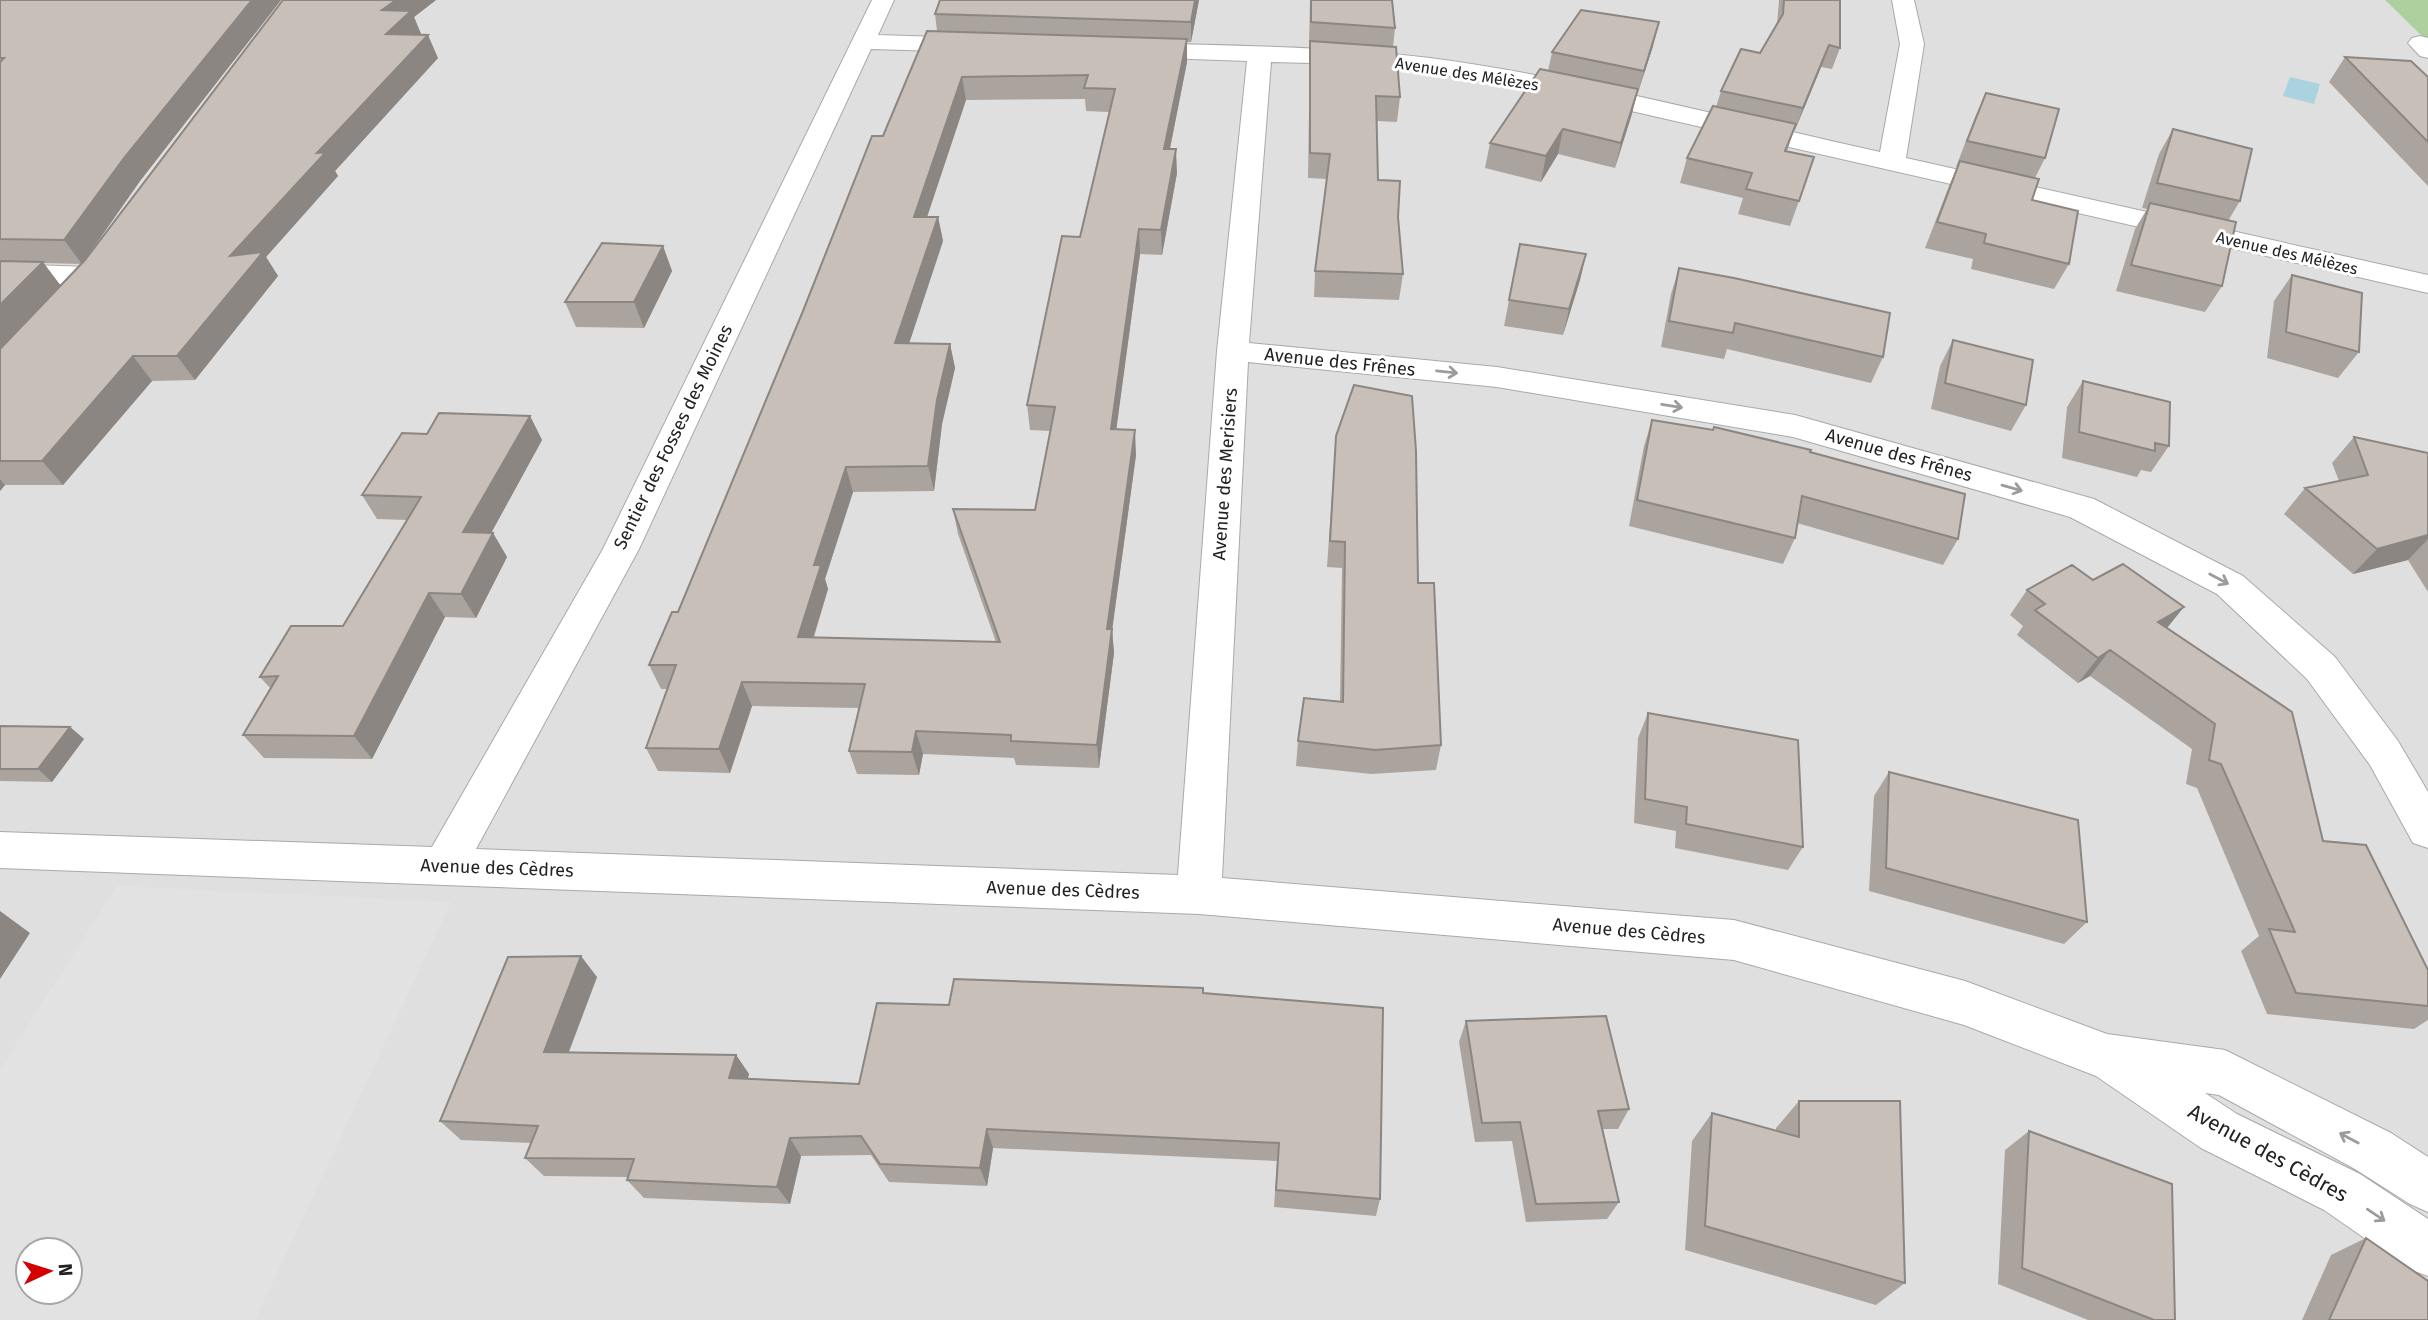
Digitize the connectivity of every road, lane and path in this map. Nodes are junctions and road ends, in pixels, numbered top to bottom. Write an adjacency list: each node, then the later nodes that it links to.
1 (883, 0): 3 (street, Sentier des Fosses des Moines)
2 (1903, 0): 7 (street)
3 (862, 42): 4 (street); 14 (street, Sentier des Fosses des Moines)
4 (999, 46)
5 (1109, 49): 6 (street, Avenue des Mélèzes)
6 (1260, 54): 7 (street, Avenue des Mélèzes); 11 (street, Avenue des Merisiers)
7 (1892, 161): 9 (street, Avenue des Mélèzes)
8 (0, 273): 10 (street)
9 (2428, 284)
10 (64, 305)
11 (1233, 351): 12 (street, Avenue des Frênes, one-way to 12); 15 (street, Avenue des Merisiers)
12 (2428, 830)
13 (0, 850): 14 (street, Avenue des Cèdres)
14 (445, 865): 15 (street, Avenue des Cèdres)
15 (1199, 895): 16 (street, Avenue des Cèdres)
16 (2107, 1057): 17 (street, Avenue des Cèdres, one-way to 16); 18 (street, Avenue des Cèdres, one-way to 18)
17 (2428, 1186)
18 (2428, 1250)

